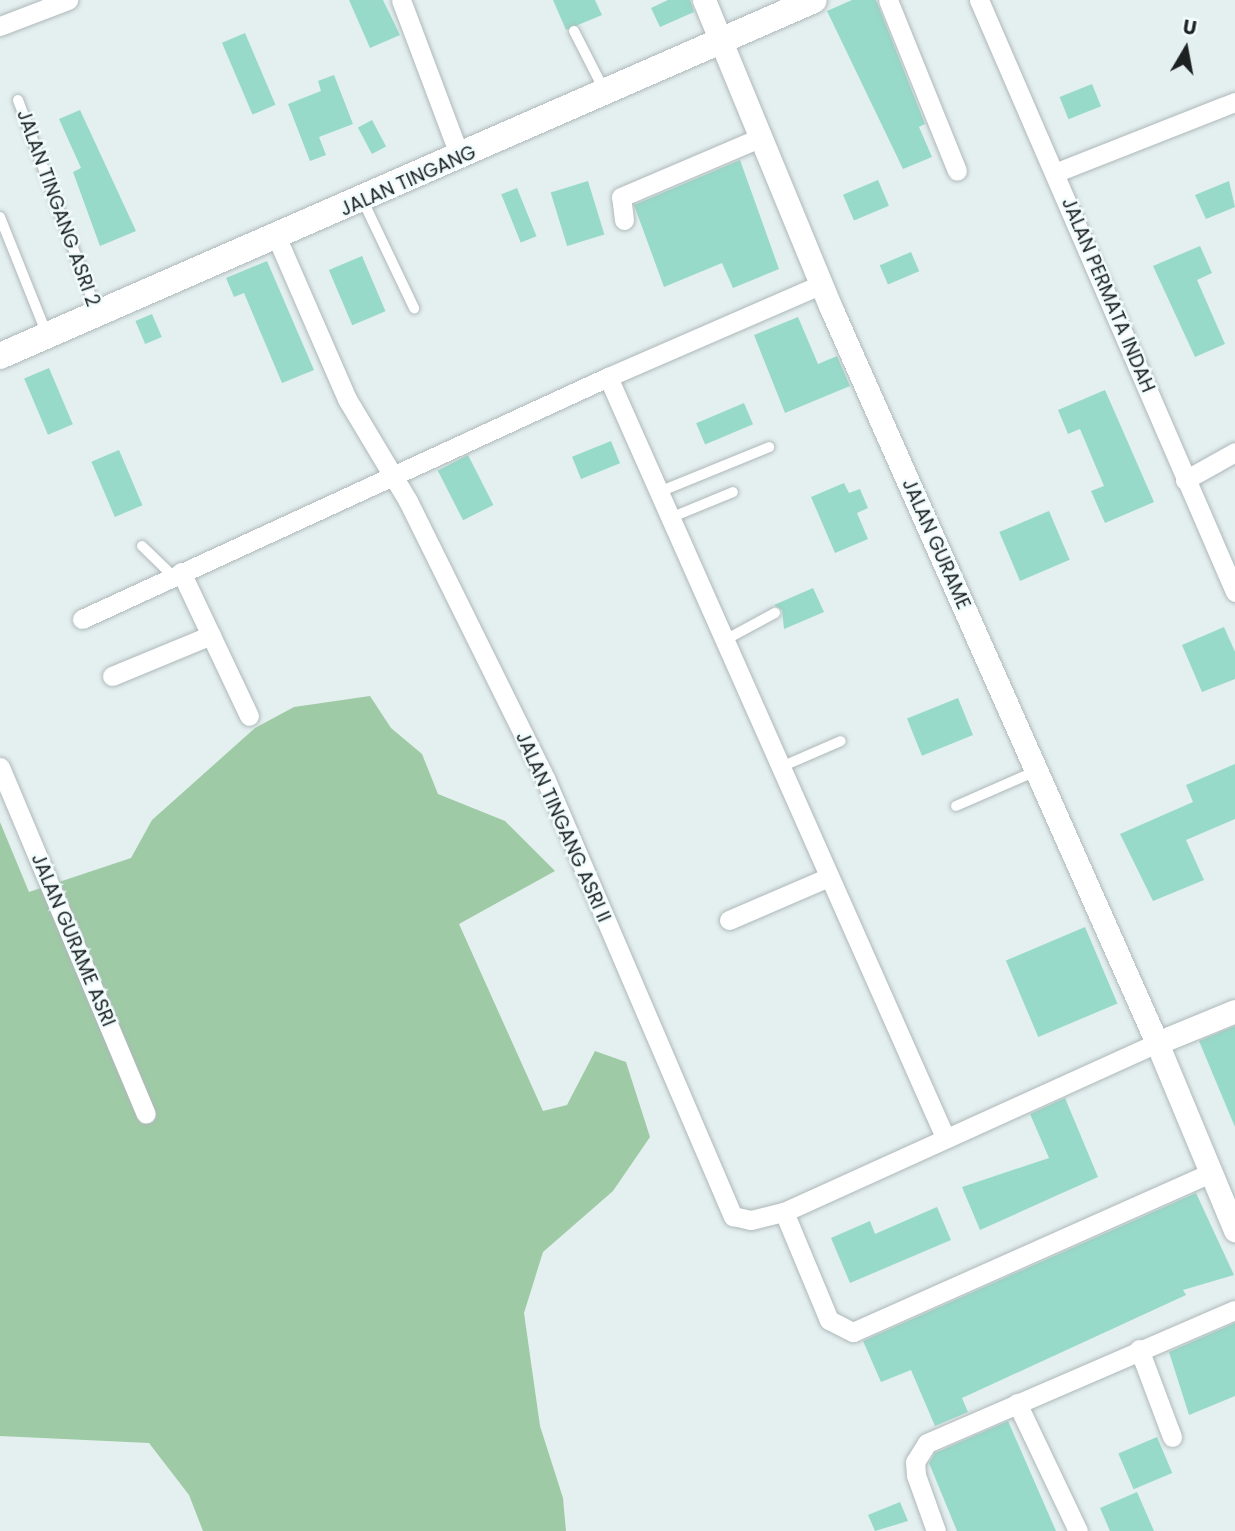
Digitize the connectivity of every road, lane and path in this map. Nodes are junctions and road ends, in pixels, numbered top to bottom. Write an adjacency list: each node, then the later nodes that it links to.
1 (68, 0): 7 (street)
2 (401, 0): 14 (street)
3 (704, 0): 9 (street, JALAN GURAME)
4 (888, 0): 15 (street)
5 (978, 0): 16 (street, JALAN PERMATA INDAH)
6 (808, 1): 9 (main road, JALAN TINGANG)
7 (0, 26)
8 (574, 30): 10 (lane)
9 (723, 42): 10 (main road, JALAN TINGANG); 13 (street, JALAN GURAME)
10 (605, 94): 14 (main road, JALAN TINGANG)
11 (18, 100): 23 (lane, JALAN TINGANG ASRI 2)
12 (1235, 102): 16 (street)
13 (762, 137): 19 (street); 21 (street, JALAN GURAME)
14 (460, 158): 17 (main road, JALAN TINGANG)
15 (957, 171)
16 (1057, 172): 30 (street, JALAN PERMATA INDAH)
17 (363, 201): 20 (main road, JALAN TINGANG); 22 (lane)
18 (0, 217): 24 (lane)
19 (624, 220)
20 (277, 238): 23 (main road, JALAN TINGANG); 29 (street, JALAN TINGANG ASRI II)
21 (822, 284): 26 (street); 46 (street, JALAN GURAME)
22 (414, 308)
23 (98, 316): 24 (main road, JALAN TINGANG)
24 (48, 336): 25 (main road, JALAN TINGANG)
25 (0, 356)
26 (608, 377): 29 (street); 31 (street)
27 (769, 447): 31 (lane)
28 (1235, 452): 30 (street)
29 (394, 478): 35 (street); 55 (street, JALAN TINGANG ASRI II)
30 (1185, 480): 36 (street, JALAN PERMATA INDAH)
31 (659, 492): 33 (street)
32 (733, 492): 33 (lane)
33 (670, 518): 40 (street)
34 (142, 546): 35 (lane)
35 (177, 574): 38 (street); 39 (street)
36 (1235, 592)
37 (775, 613): 40 (lane)
38 (82, 619)
39 (211, 635): 41 (street); 42 (street)
40 (725, 640): 45 (street)
41 (112, 676)
42 (249, 716)
43 (841, 741): 45 (lane)
44 (0, 766): 52 (street, JALAN GURAME ASRI)
45 (781, 768): 48 (street)
46 (1037, 771): 47 (lane); 51 (street, JALAN GURAME)
47 (956, 806)
48 (830, 877): 49 (street); 53 (street)
49 (729, 920)
50 (1235, 1011): 51 (street)
51 (1157, 1042): 53 (street, JALAN TINGANG ASRI II); 54 (street, JALAN GURAME)
52 (146, 1114)
53 (944, 1135): 55 (street, JALAN TINGANG ASRI II)
54 (1210, 1173): 55 (street); 56 (street, JALAN GURAME)
55 (783, 1212)
56 (1235, 1230)
57 (1235, 1310): 58 (street)
58 (1139, 1349): 59 (street); 60 (street)
59 (1017, 1403): 61 (street); 62 (street)
60 (1172, 1437)
61 (932, 1530)
62 (1078, 1531)

